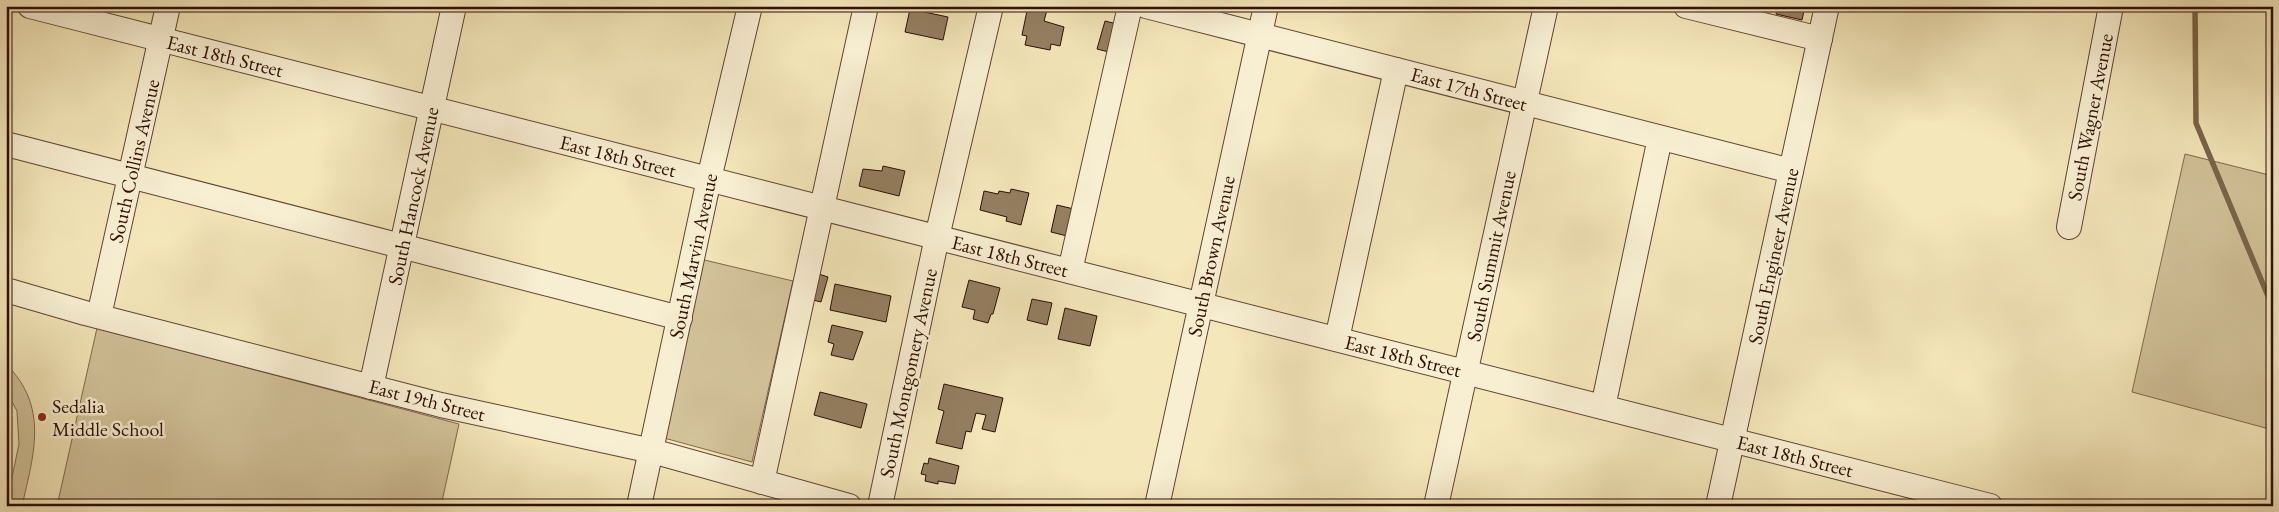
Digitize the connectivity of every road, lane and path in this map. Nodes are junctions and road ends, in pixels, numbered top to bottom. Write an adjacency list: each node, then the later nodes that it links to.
1 (30, 6): 15 (street, East 18th Street)
2 (168, 6): 15 (street, South Collins Avenue)
3 (454, 6): 19 (street, South Hancock Avenue)
4 (750, 6): 24 (street, South Marvin Avenue)
5 (866, 6): 25 (street)
6 (991, 6): 27 (street, South Montgomery Avenue)
7 (1130, 6): 29 (street)
8 (1146, 6): 14 (street, East 17th Street)
9 (1266, 6): 14 (street, South Brown Avenue)
10 (1546, 6): 18 (street, South Summit Avenue)
11 (1686, 6): 16 (street)
12 (1827, 6): 16 (street, South Engineer Avenue)
13 (2111, 6): 26 (street, South Wagner Avenue)
14 (1260, 36): 17 (street, East 17th Street); 31 (street, South Brown Avenue)
15 (161, 40): 19 (street, East 18th Street); 23 (street, South Collins Avenue)
16 (1820, 40): 22 (street, South Engineer Avenue)
17 (1396, 70): 18 (street, East 17th Street); 34 (street)
18 (1524, 104): 20 (street, East 17th Street); 35 (street, South Summit Avenue)
19 (432, 108): 24 (street, East 18th Street); 28 (street, South Hancock Avenue)
20 (1660, 138): 22 (street, East 17th Street); 37 (street)
21 (6, 144): 23 (street)
22 (1791, 171): 38 (street, South Engineer Avenue)
23 (130, 176): 28 (street); 32 (street, South Collins Avenue)
24 (709, 179): 25 (street, East 18th Street); 33 (street, South Marvin Avenue)
25 (824, 208): 27 (street, East 18th Street); 40 (street)
26 (2069, 227)
27 (937, 237): 29 (street, East 18th Street); 43 (street, South Montgomery Avenue)
28 (402, 246): 33 (street); 36 (street, South Hancock Avenue)
29 (1070, 271): 31 (street, East 18th Street)
30 (6, 290): 32 (street, East 19th Street)
31 (1200, 305): 34 (street, East 18th Street); 44 (street, South Brown Avenue)
32 (99, 316): 36 (street, East 19th Street)
33 (680, 318): 39 (street, South Marvin Avenue)
34 (1337, 340): 35 (street, East 18th Street)
35 (1466, 372): 37 (street, East 18th Street); 45 (street, South Summit Avenue)
36 (371, 386): 39 (street, East 19th Street)
37 (1603, 407): 38 (street, East 18th Street)
38 (1733, 440): 46 (street, South Engineer Avenue); 47 (street, East 18th Street)
39 (652, 452): 40 (street, East 19th Street); 41 (street, South Marvin Avenue)
40 (762, 482): 42 (street, East 19th Street)
41 (639, 506)
42 (849, 506)
43 (880, 506)
44 (1157, 506)
45 (1436, 506)
46 (1718, 506)
47 (1990, 506)

